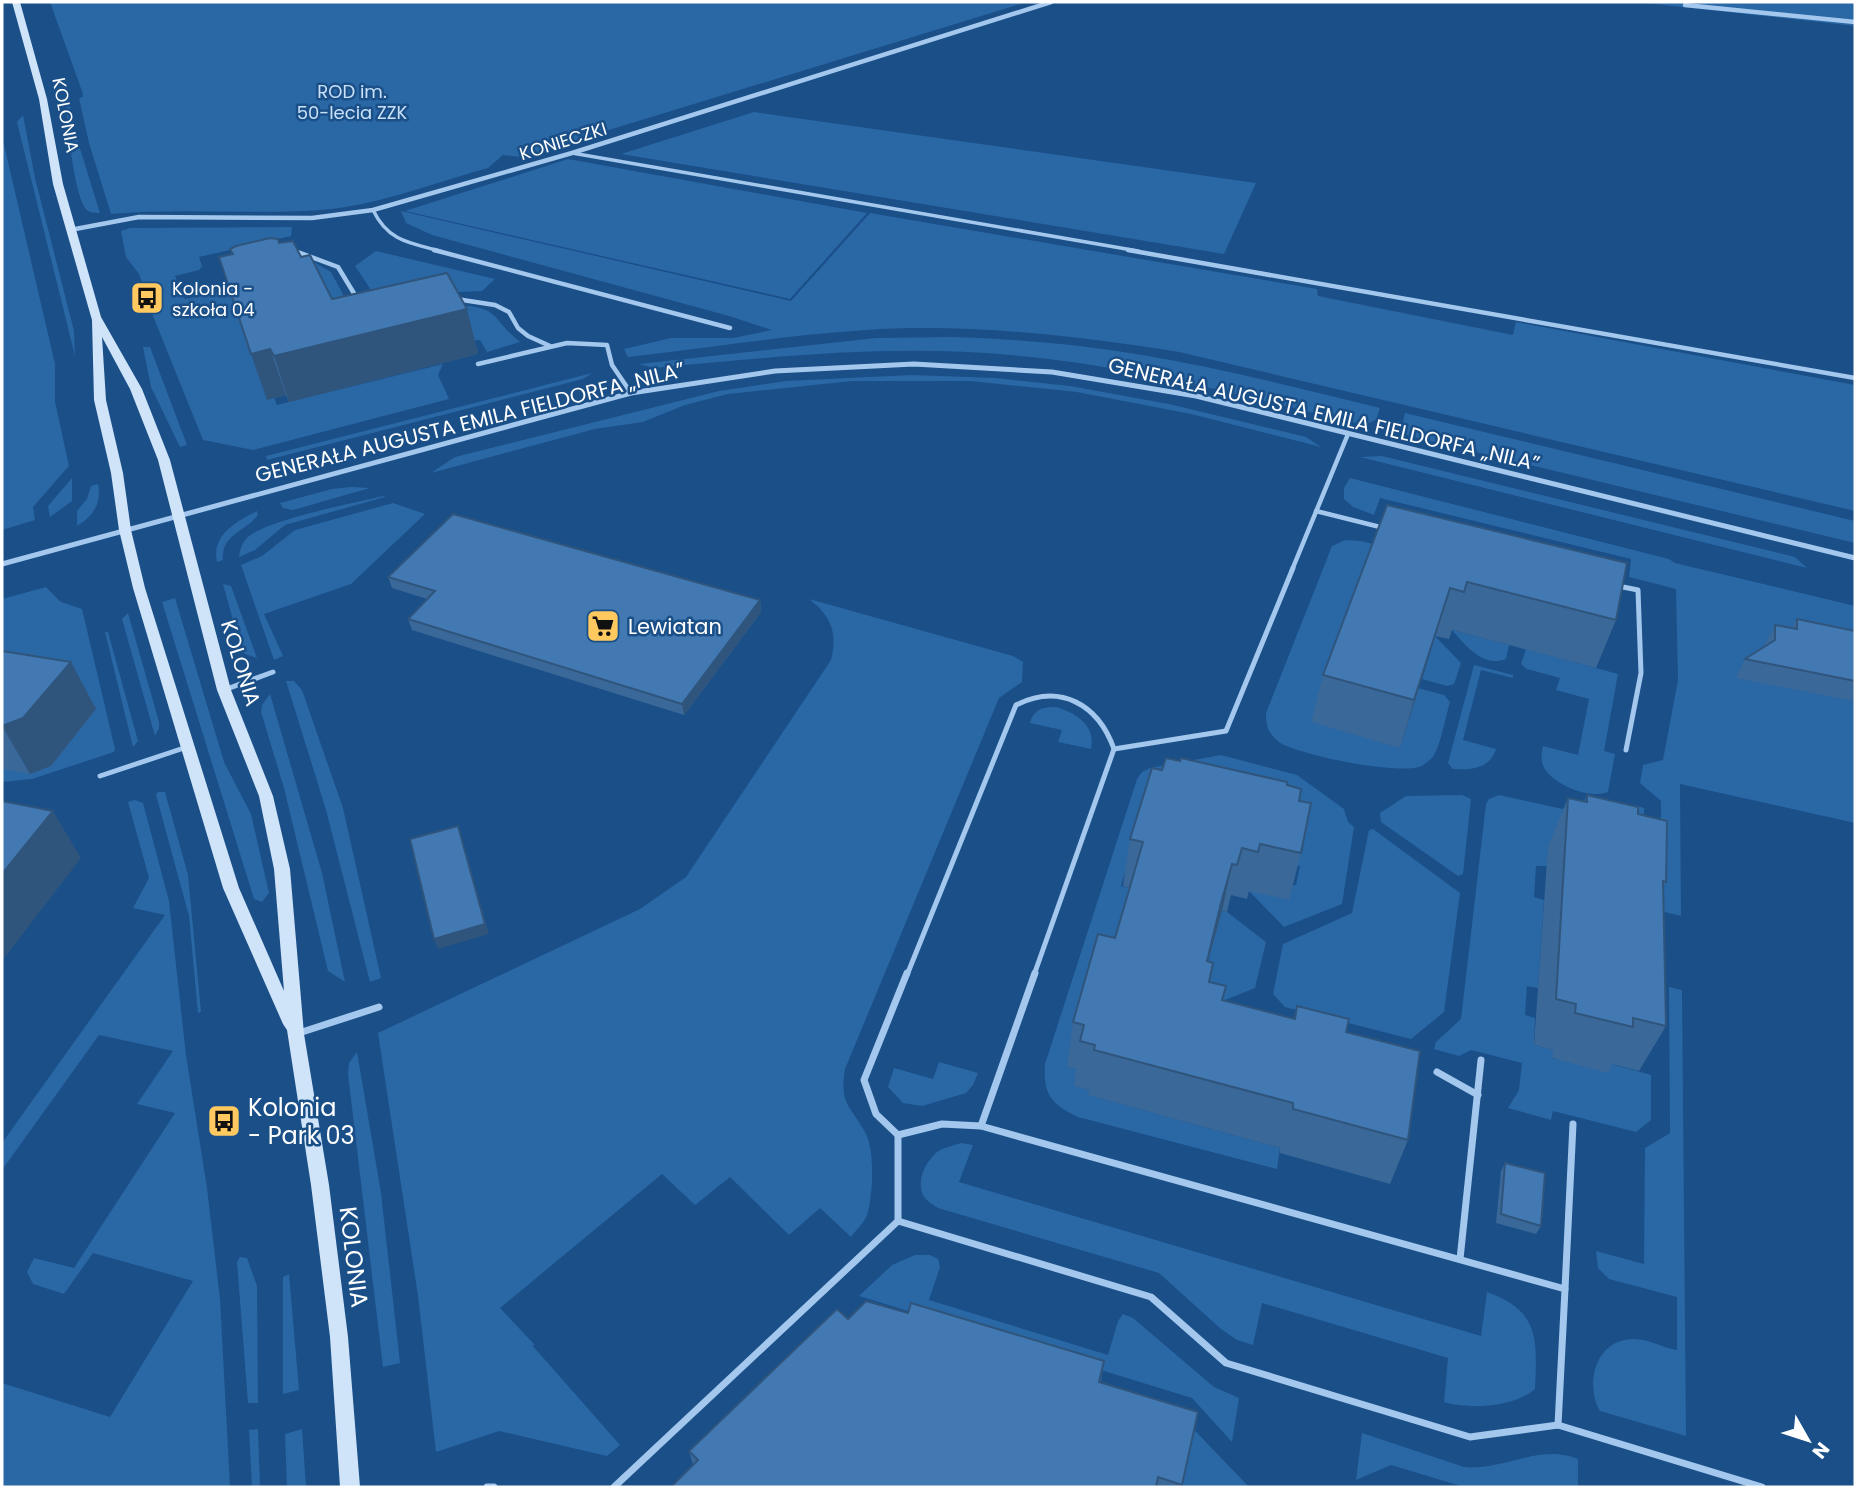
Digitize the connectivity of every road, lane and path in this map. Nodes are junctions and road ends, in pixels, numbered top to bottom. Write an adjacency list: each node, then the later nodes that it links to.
1 (16, 2): 7 (street, KOLONIA)
2 (1051, 2): 5 (street, KONIECZKI)
3 (1685, 5): 4 (street)
4 (1855, 22)
5 (572, 153): 6 (street, KONIECZKI); 15 (lane)
6 (373, 210): 7 (street, KONIECZKI); 12 (lane)
7 (70, 230): 11 (street, KOLONIA)
8 (295, 251): 10 (lane)
9 (446, 300): 13 (lane)
10 (365, 305)
11 (96, 317): 19 (street, KOLONIA); 20 (street, KOLONIA)
12 (730, 328)
13 (550, 346): 14 (lane); 16 (lane)
14 (478, 364)
15 (1855, 379)
16 (631, 393): 17 (street, GENERAŁA AUGUSTA EMILA FIELDORFA „NILA”); 19 (street, GENERAŁA AUGUSTA EMILA FIELDORFA „NILA”)
17 (1348, 434): 18 (lane); 22 (street, GENERAŁA AUGUSTA EMILA FIELDORFA „NILA”)
18 (1316, 510): 21 (lane); 28 (lane)
19 (177, 515): 20 (street, GENERAŁA AUGUSTA EMILA FIELDORFA „NILA”); 26 (street, KOLONIA)
20 (125, 530): 23 (street, GENERAŁA AUGUSTA EMILA FIELDORFA „NILA”); 27 (street, KOLONIA)
21 (1397, 531)
22 (1855, 558)
23 (2, 564)
24 (1611, 584): 29 (lane)
25 (272, 672): 26 (lane)
26 (224, 690): 32 (street, KOLONIA)
27 (189, 747): 30 (lane); 32 (street, KOLONIA)
28 (1114, 749): 37 (lane); 38 (lane)
29 (1626, 750)
30 (100, 776)
31 (379, 1007): 32 (lane)
32 (296, 1034): 43 (street, KOLONIA)
33 (1481, 1060): 35 (lane)
34 (1437, 1072): 35 (lane)
35 (1478, 1095): 40 (lane)
36 (1573, 1124): 41 (lane)
37 (981, 1126): 38 (lane); 40 (lane)
38 (898, 1135): 39 (lane)
39 (898, 1221): 42 (lane); 46 (lane)
40 (1460, 1259): 41 (lane)
41 (1566, 1289): 42 (lane)
42 (1558, 1425): 47 (lane)
43 (350, 1487)
44 (486, 1487): 45 (lane)
45 (494, 1487)
46 (614, 1487)
47 (1762, 1487)

